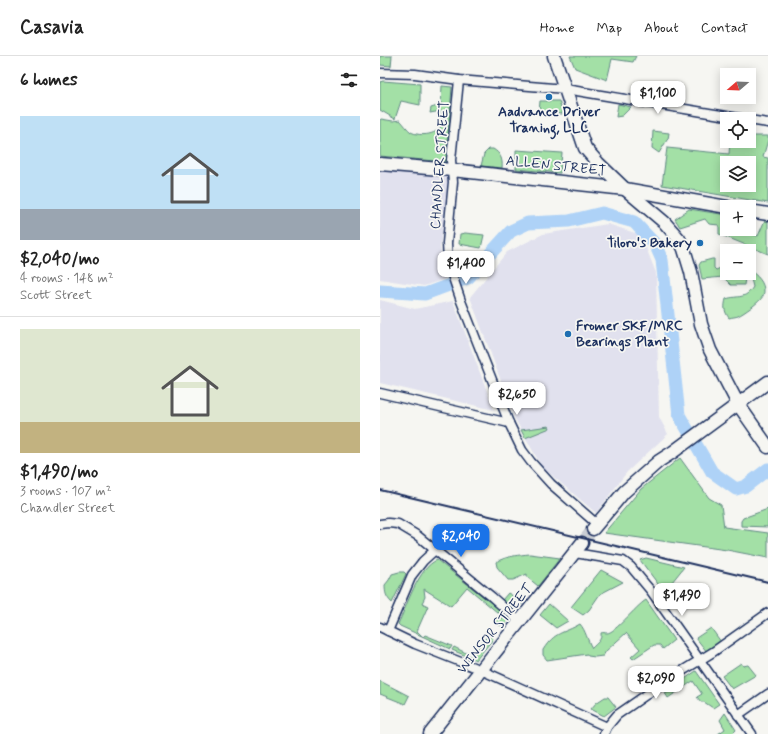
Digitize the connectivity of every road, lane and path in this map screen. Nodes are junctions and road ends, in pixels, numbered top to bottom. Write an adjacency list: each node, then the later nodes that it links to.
1 (554, 56): 4 (street)
2 (380, 73): 3 (street)
3 (459, 80): 4 (street); 9 (street, CHANDLER STREET)
4 (565, 89): 5 (street); 10 (street)
5 (720, 115)
6 (756, 121): 7 (street)
7 (768, 123)
8 (380, 164): 9 (street, ALLEN STREET)
9 (452, 170): 10 (street, ALLEN STREET); 17 (street, CHANDLER STREET)
10 (625, 189): 11 (street, ALLEN STREET); 16 (street)
11 (720, 206)
12 (756, 212): 13 (street)
13 (768, 214)
14 (768, 382): 16 (street)
15 (380, 392): 17 (street)
16 (738, 404): 18 (street); 20 (street)
17 (509, 423): 20 (street)
18 (768, 447)
19 (384, 524): 22 (street)
20 (596, 527)
21 (579, 548): 24 (street, WINSOR STREET); 27 (street)
22 (435, 550): 24 (street); 26 (street)
23 (768, 613): 27 (street)
24 (520, 622): 28 (street, WINSOR STREET)
25 (380, 628): 26 (street)
26 (388, 631): 28 (street)
27 (700, 660): 30 (street); 31 (street)
28 (481, 670): 31 (street); 32 (street, WINSOR STREET)
29 (768, 694): 30 (street)
30 (738, 715): 33 (street)
31 (606, 730)
32 (430, 734)
33 (752, 734)

